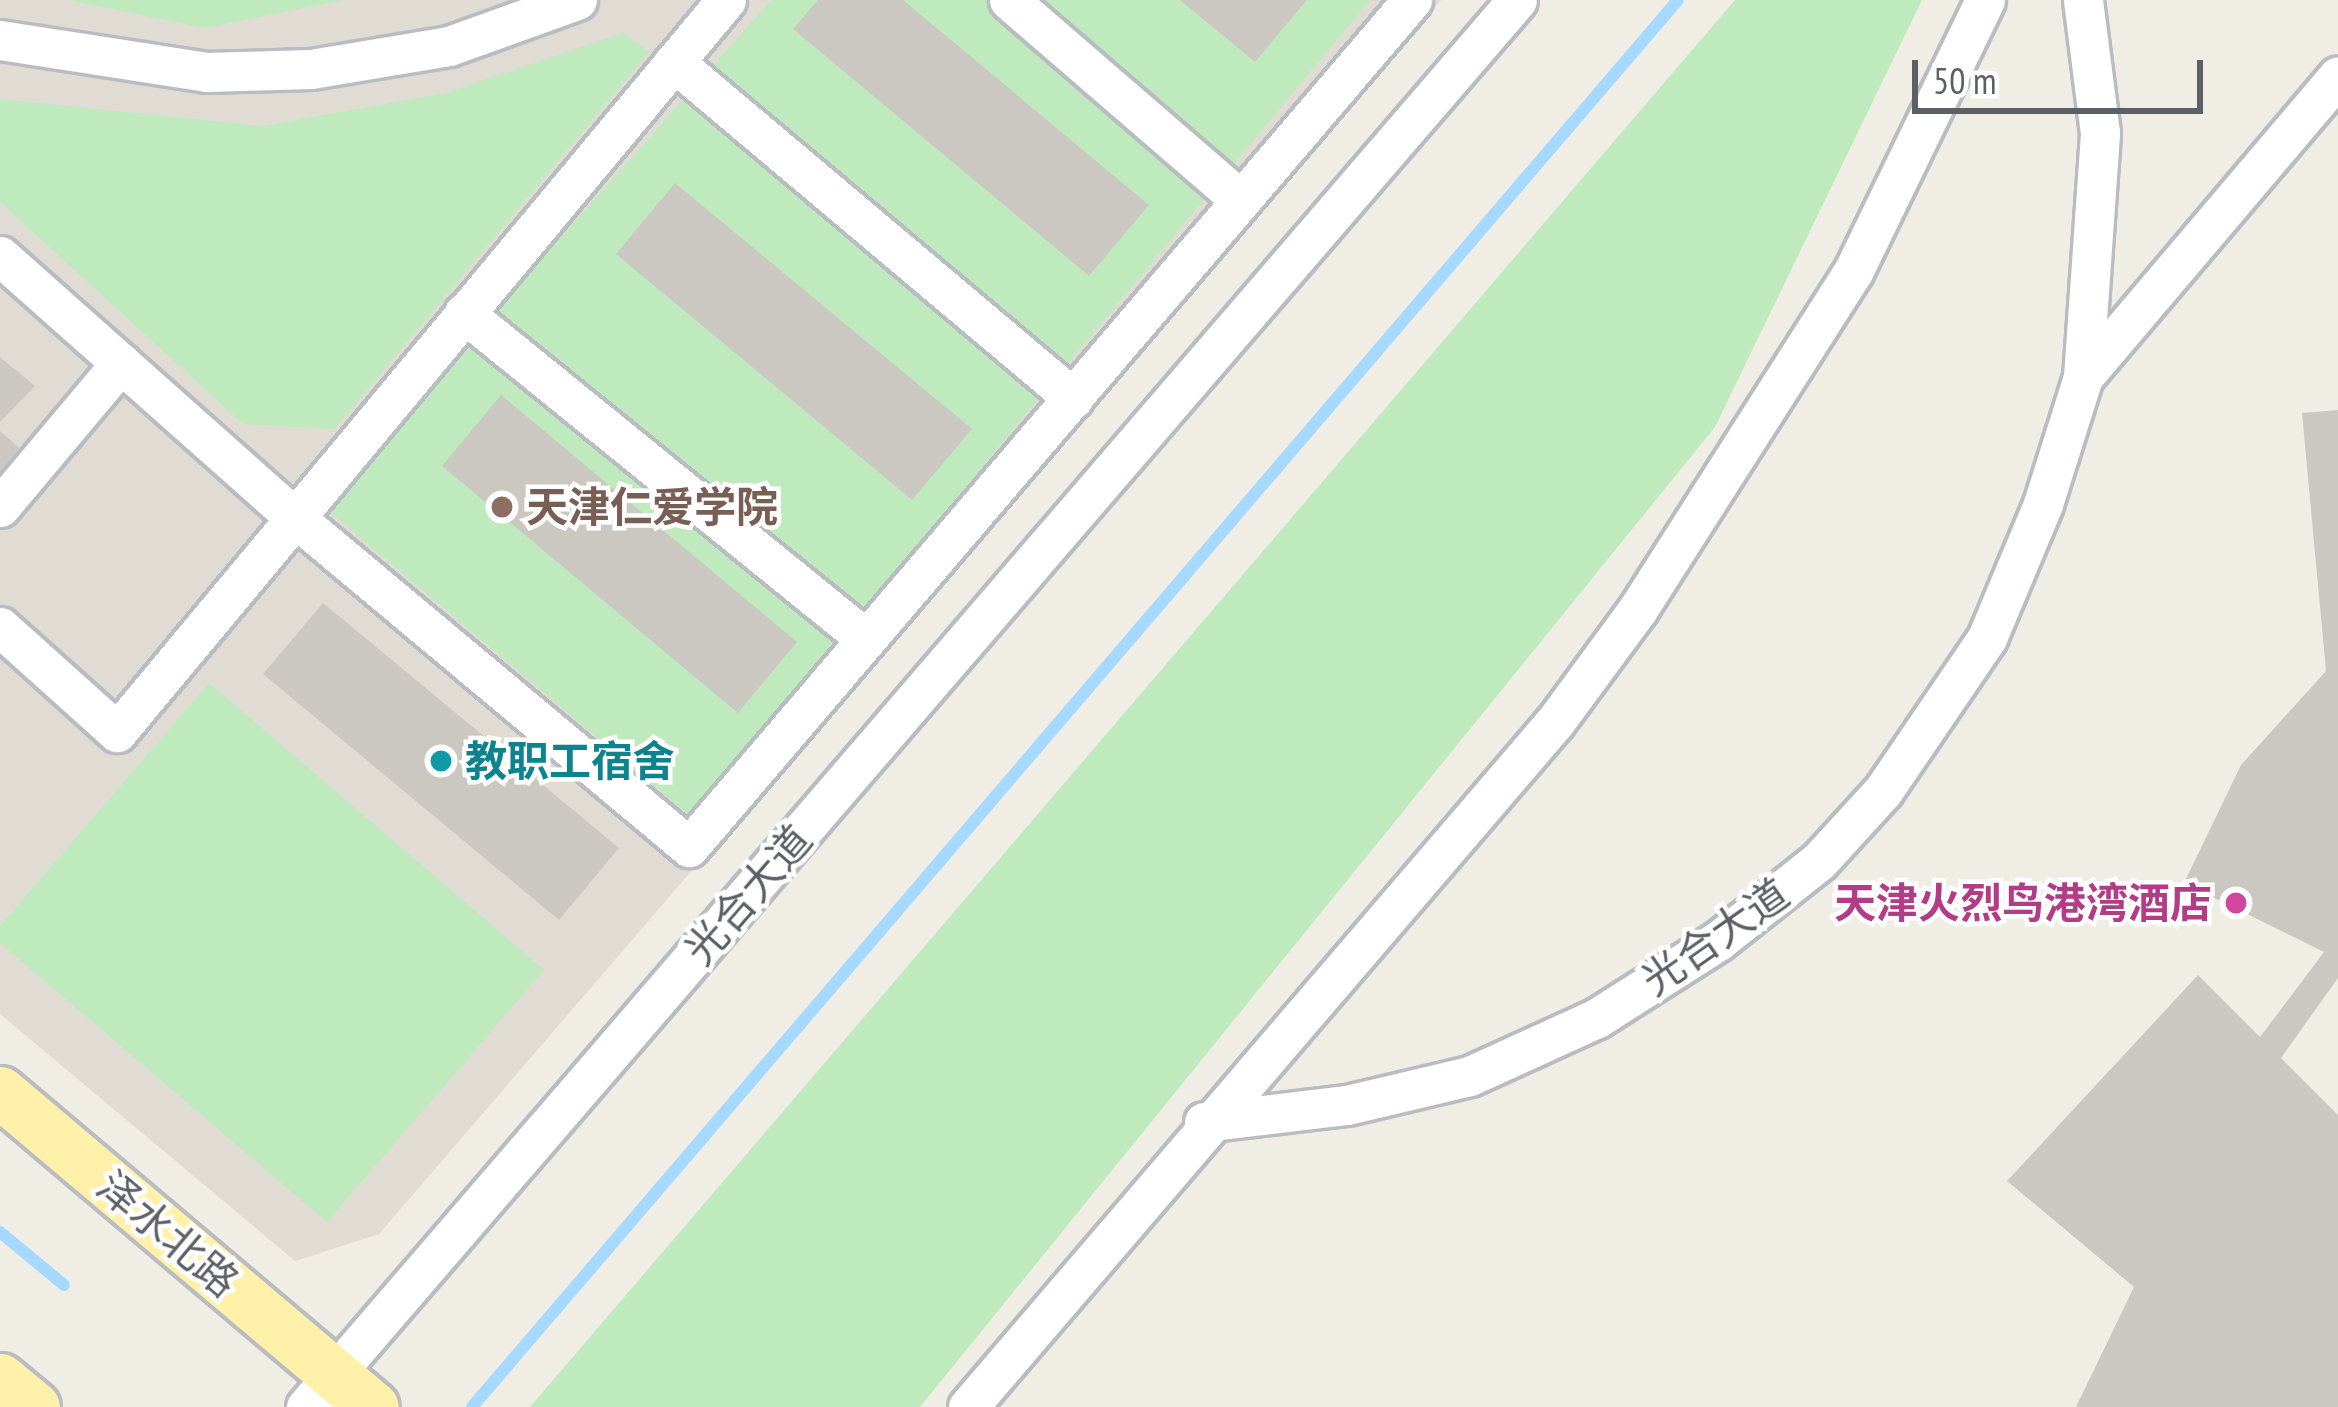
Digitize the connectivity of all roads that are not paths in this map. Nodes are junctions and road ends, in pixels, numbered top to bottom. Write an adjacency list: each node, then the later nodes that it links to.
1 (577, 0): 8 (street)
2 (727, 0): 9 (street)
3 (1009, 0): 11 (street)
4 (1410, 0): 11 (street)
5 (1517, 0): 24 (street, 光合大道)
6 (1985, 0): 22 (street)
7 (2083, 0): 15 (street, 光合大道)
8 (0, 40)
9 (674, 62): 13 (street); 16 (street)
10 (2338, 76): 15 (street)
11 (1241, 200): 16 (street)
12 (0, 256): 14 (street)
13 (464, 313): 18 (street); 20 (street)
14 (122, 364): 17 (street); 18 (street)
15 (2084, 377): 22 (street, 光合大道)
16 (1073, 398): 20 (street)
17 (0, 507)
18 (293, 516): 19 (street); 20 (street)
19 (0, 627)
20 (866, 639)
21 (0, 1092): 24 (main road, 泽水北路)
22 (1204, 1122): 26 (street)
23 (0, 1378): 25 (main road)
24 (338, 1396)
25 (34, 1407)
26 (968, 1407)

